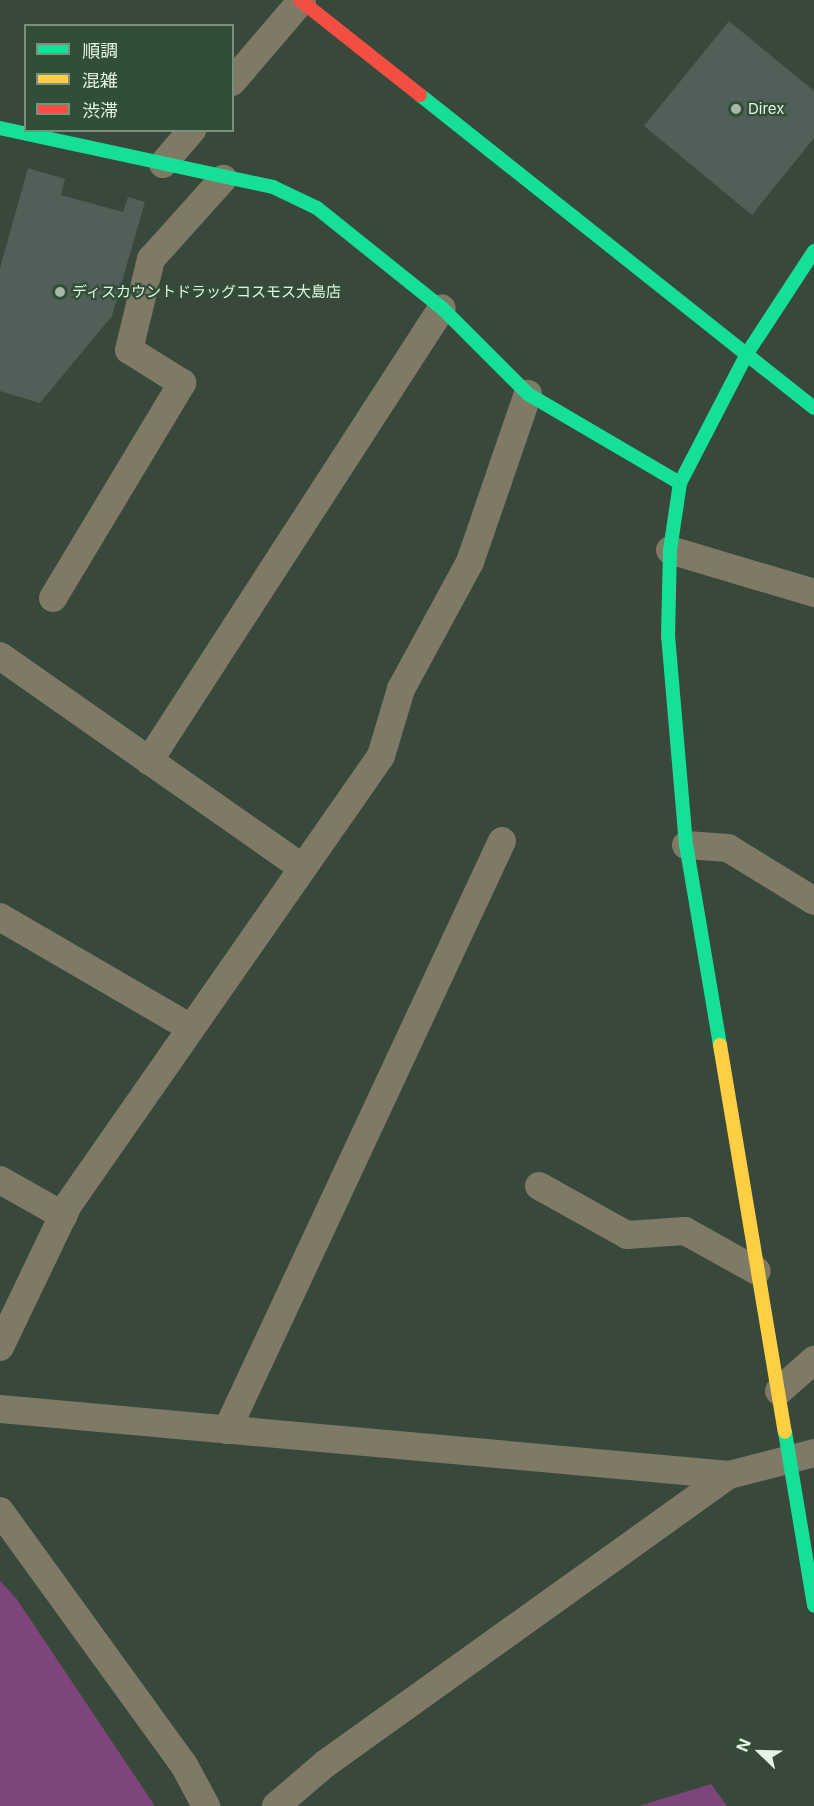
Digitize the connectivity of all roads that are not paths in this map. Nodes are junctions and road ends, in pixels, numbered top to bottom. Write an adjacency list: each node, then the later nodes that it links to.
1 (301, 0): 2 (street); 9 (street)
2 (234, 80)
3 (0, 128): 5 (street)
4 (190, 132): 5 (street)
5 (163, 164): 6 (street)
6 (223, 179): 8 (street); 15 (street)
7 (814, 251): 9 (street)
8 (442, 308): 10 (street); 17 (street)
9 (747, 352): 11 (street); 12 (street)
10 (528, 394): 12 (street); 20 (street)
11 (814, 408)
12 (680, 483): 13 (street)
13 (670, 550): 14 (street); 19 (street)
14 (814, 593)
15 (53, 598)
16 (0, 656): 17 (street)
17 (149, 761): 20 (street)
18 (502, 842): 32 (street)
19 (686, 845): 21 (street); 27 (street)
20 (301, 867): 23 (street)
21 (814, 901)
22 (0, 917): 23 (street)
23 (191, 1028): 26 (street)
24 (0, 1180): 26 (street)
25 (539, 1186): 27 (street)
26 (64, 1216): 28 (street)
27 (757, 1271): 30 (street)
28 (0, 1347)
29 (814, 1360): 30 (street)
30 (779, 1391): 33 (street)
31 (0, 1409): 32 (street)
32 (227, 1430): 34 (street)
33 (802, 1455): 34 (street); 36 (street)
34 (729, 1475): 38 (street)
35 (0, 1510): 37 (street)
36 (814, 1606)
37 (206, 1806)
38 (276, 1806)

